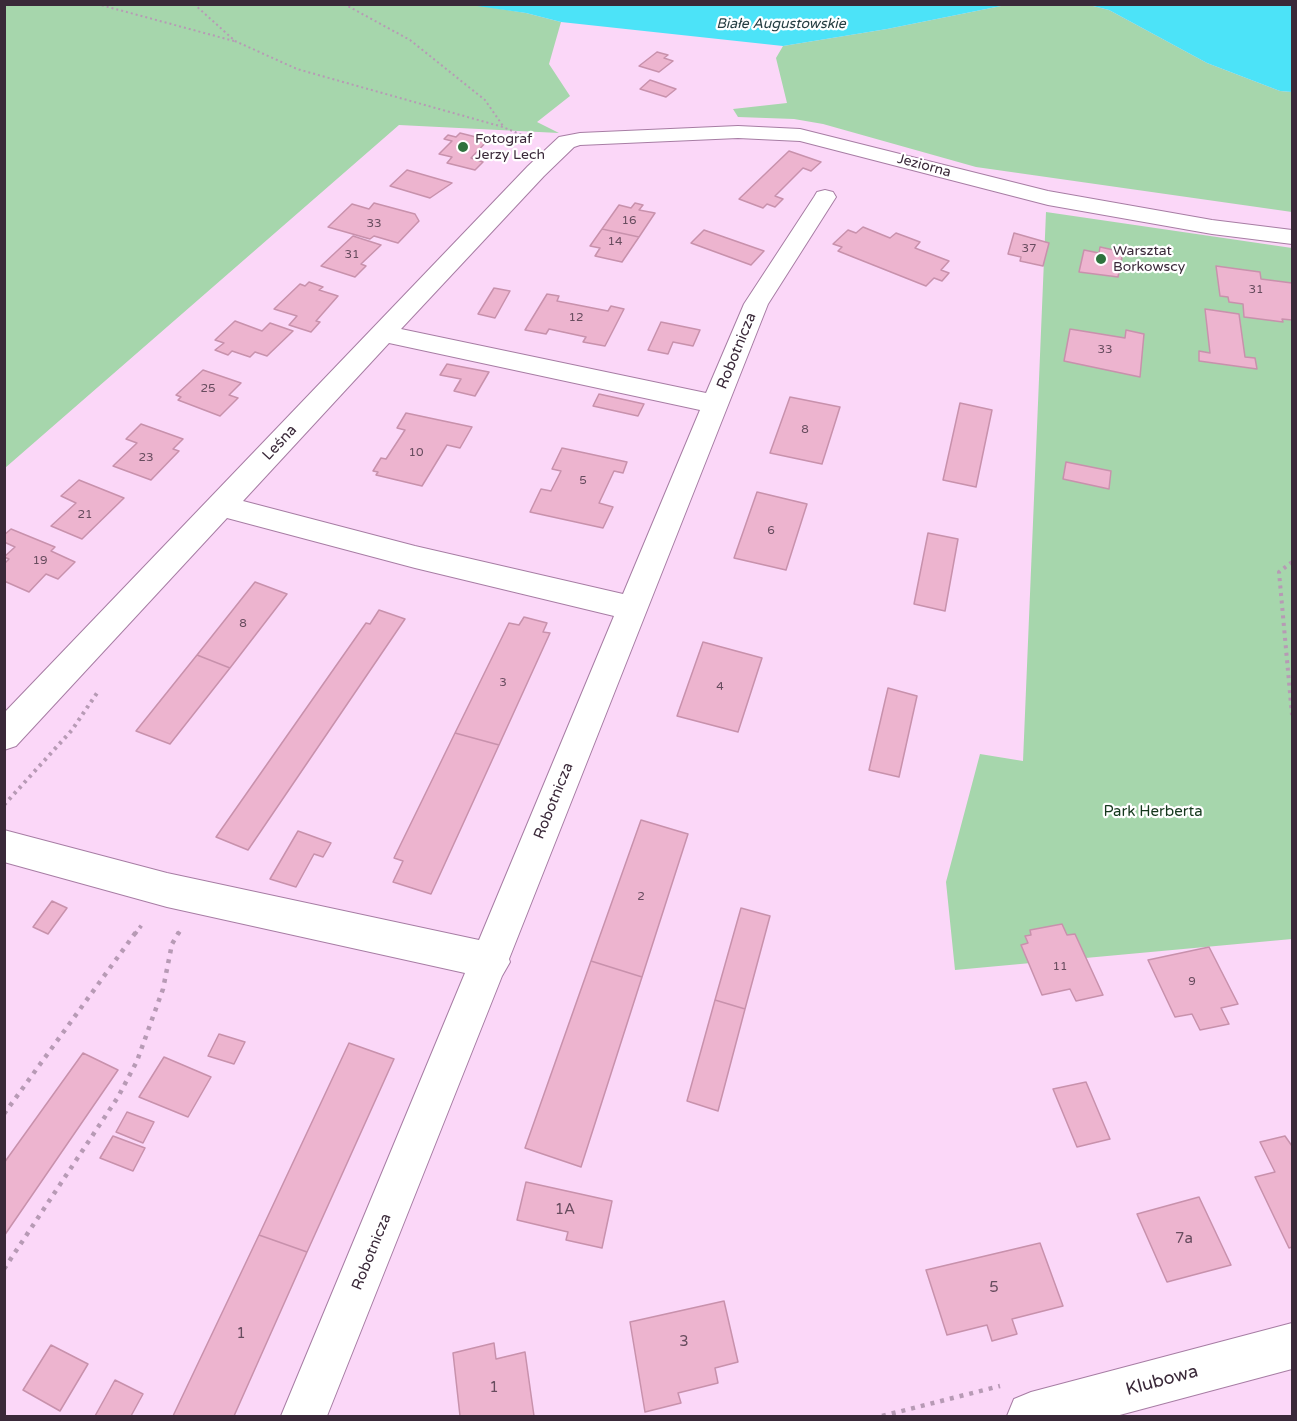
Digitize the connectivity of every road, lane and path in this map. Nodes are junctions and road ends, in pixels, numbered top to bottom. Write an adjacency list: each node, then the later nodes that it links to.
1 (97, 4): 4 (path)
2 (194, 4): 4 (path)
3 (344, 4): 5 (path)
4 (235, 41): 5 (path)
5 (503, 127): 6 (path)
6 (556, 150): 8 (street, Jeziorna); 9 (street, Leśna)
7 (825, 197): 10 (street, Robotnicza)
8 (1293, 237)
9 (385, 333): 10 (street); 11 (street, Leśna)
10 (715, 404): 13 (street, Robotnicza)
11 (222, 505): 13 (street); 15 (street, Leśna)
12 (1293, 562): 14 (path)
13 (633, 608): 19 (street, Robotnicza)
14 (1293, 716)
15 (4, 736)
16 (4, 846): 17 (street)
17 (167, 890): 18 (street); 20 (path)
18 (204, 897): 19 (street); 21 (path)
19 (491, 962): 23 (street, Robotnicza)
20 (4, 1114)
21 (4, 1269)
22 (1293, 1346): 24 (street, Klubowa)
23 (304, 1416)
24 (1031, 1416)

